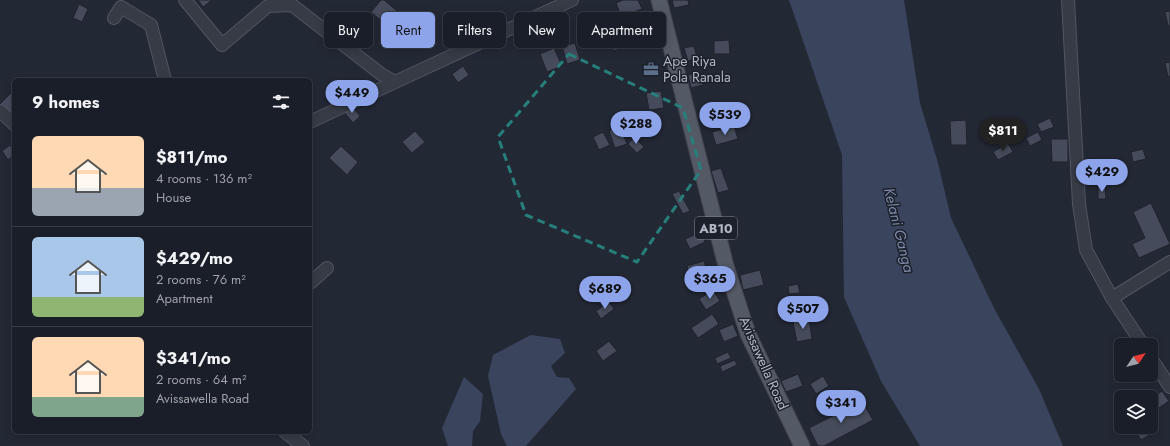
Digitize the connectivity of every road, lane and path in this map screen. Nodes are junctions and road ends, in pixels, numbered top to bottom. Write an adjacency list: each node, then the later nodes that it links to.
1 (184, 0): 5 (street)
2 (572, 0): 8 (street)
3 (659, 0): 21 (main road, Avissawella Road / AB10)
4 (1068, 0): 15 (street)
5 (259, 5): 8 (street)
6 (114, 18): 7 (street)
7 (164, 78)
8 (395, 82): 10 (street)
9 (0, 112): 11 (street)
10 (312, 121)
11 (12, 122)
12 (1170, 262): 15 (street)
13 (327, 268): 14 (street)
14 (312, 281)
15 (1112, 298): 16 (street)
16 (1138, 338)
17 (1158, 369): 18 (street)
18 (1170, 387)
19 (288, 434): 20 (street)
20 (303, 446)
21 (802, 446)

